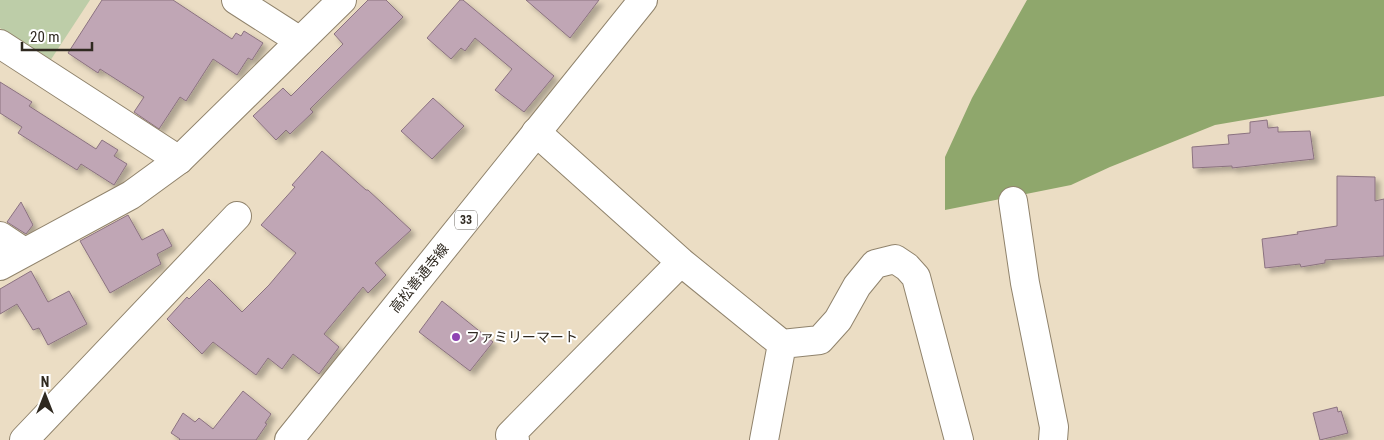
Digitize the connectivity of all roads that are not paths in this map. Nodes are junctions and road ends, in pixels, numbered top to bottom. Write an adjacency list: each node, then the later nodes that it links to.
1 (236, 0): 4 (street)
2 (342, 0): 4 (street)
3 (643, 0): 6 (street, 高松善通寺線 / 33)
4 (300, 41): 7 (street)
5 (0, 44): 7 (street)
6 (536, 132): 12 (street); 16 (street, 高松善通寺線 / 33)
7 (178, 160): 11 (street)
8 (1013, 201): 20 (street)
9 (237, 216): 15 (street)
10 (0, 236): 11 (street)
11 (24, 252): 13 (street)
12 (681, 262): 14 (street); 17 (street)
13 (0, 266)
14 (782, 344): 18 (street); 19 (street)
15 (24, 440)
16 (290, 440)
17 (515, 440)
18 (764, 440)
19 (960, 440)
20 (1053, 440)

